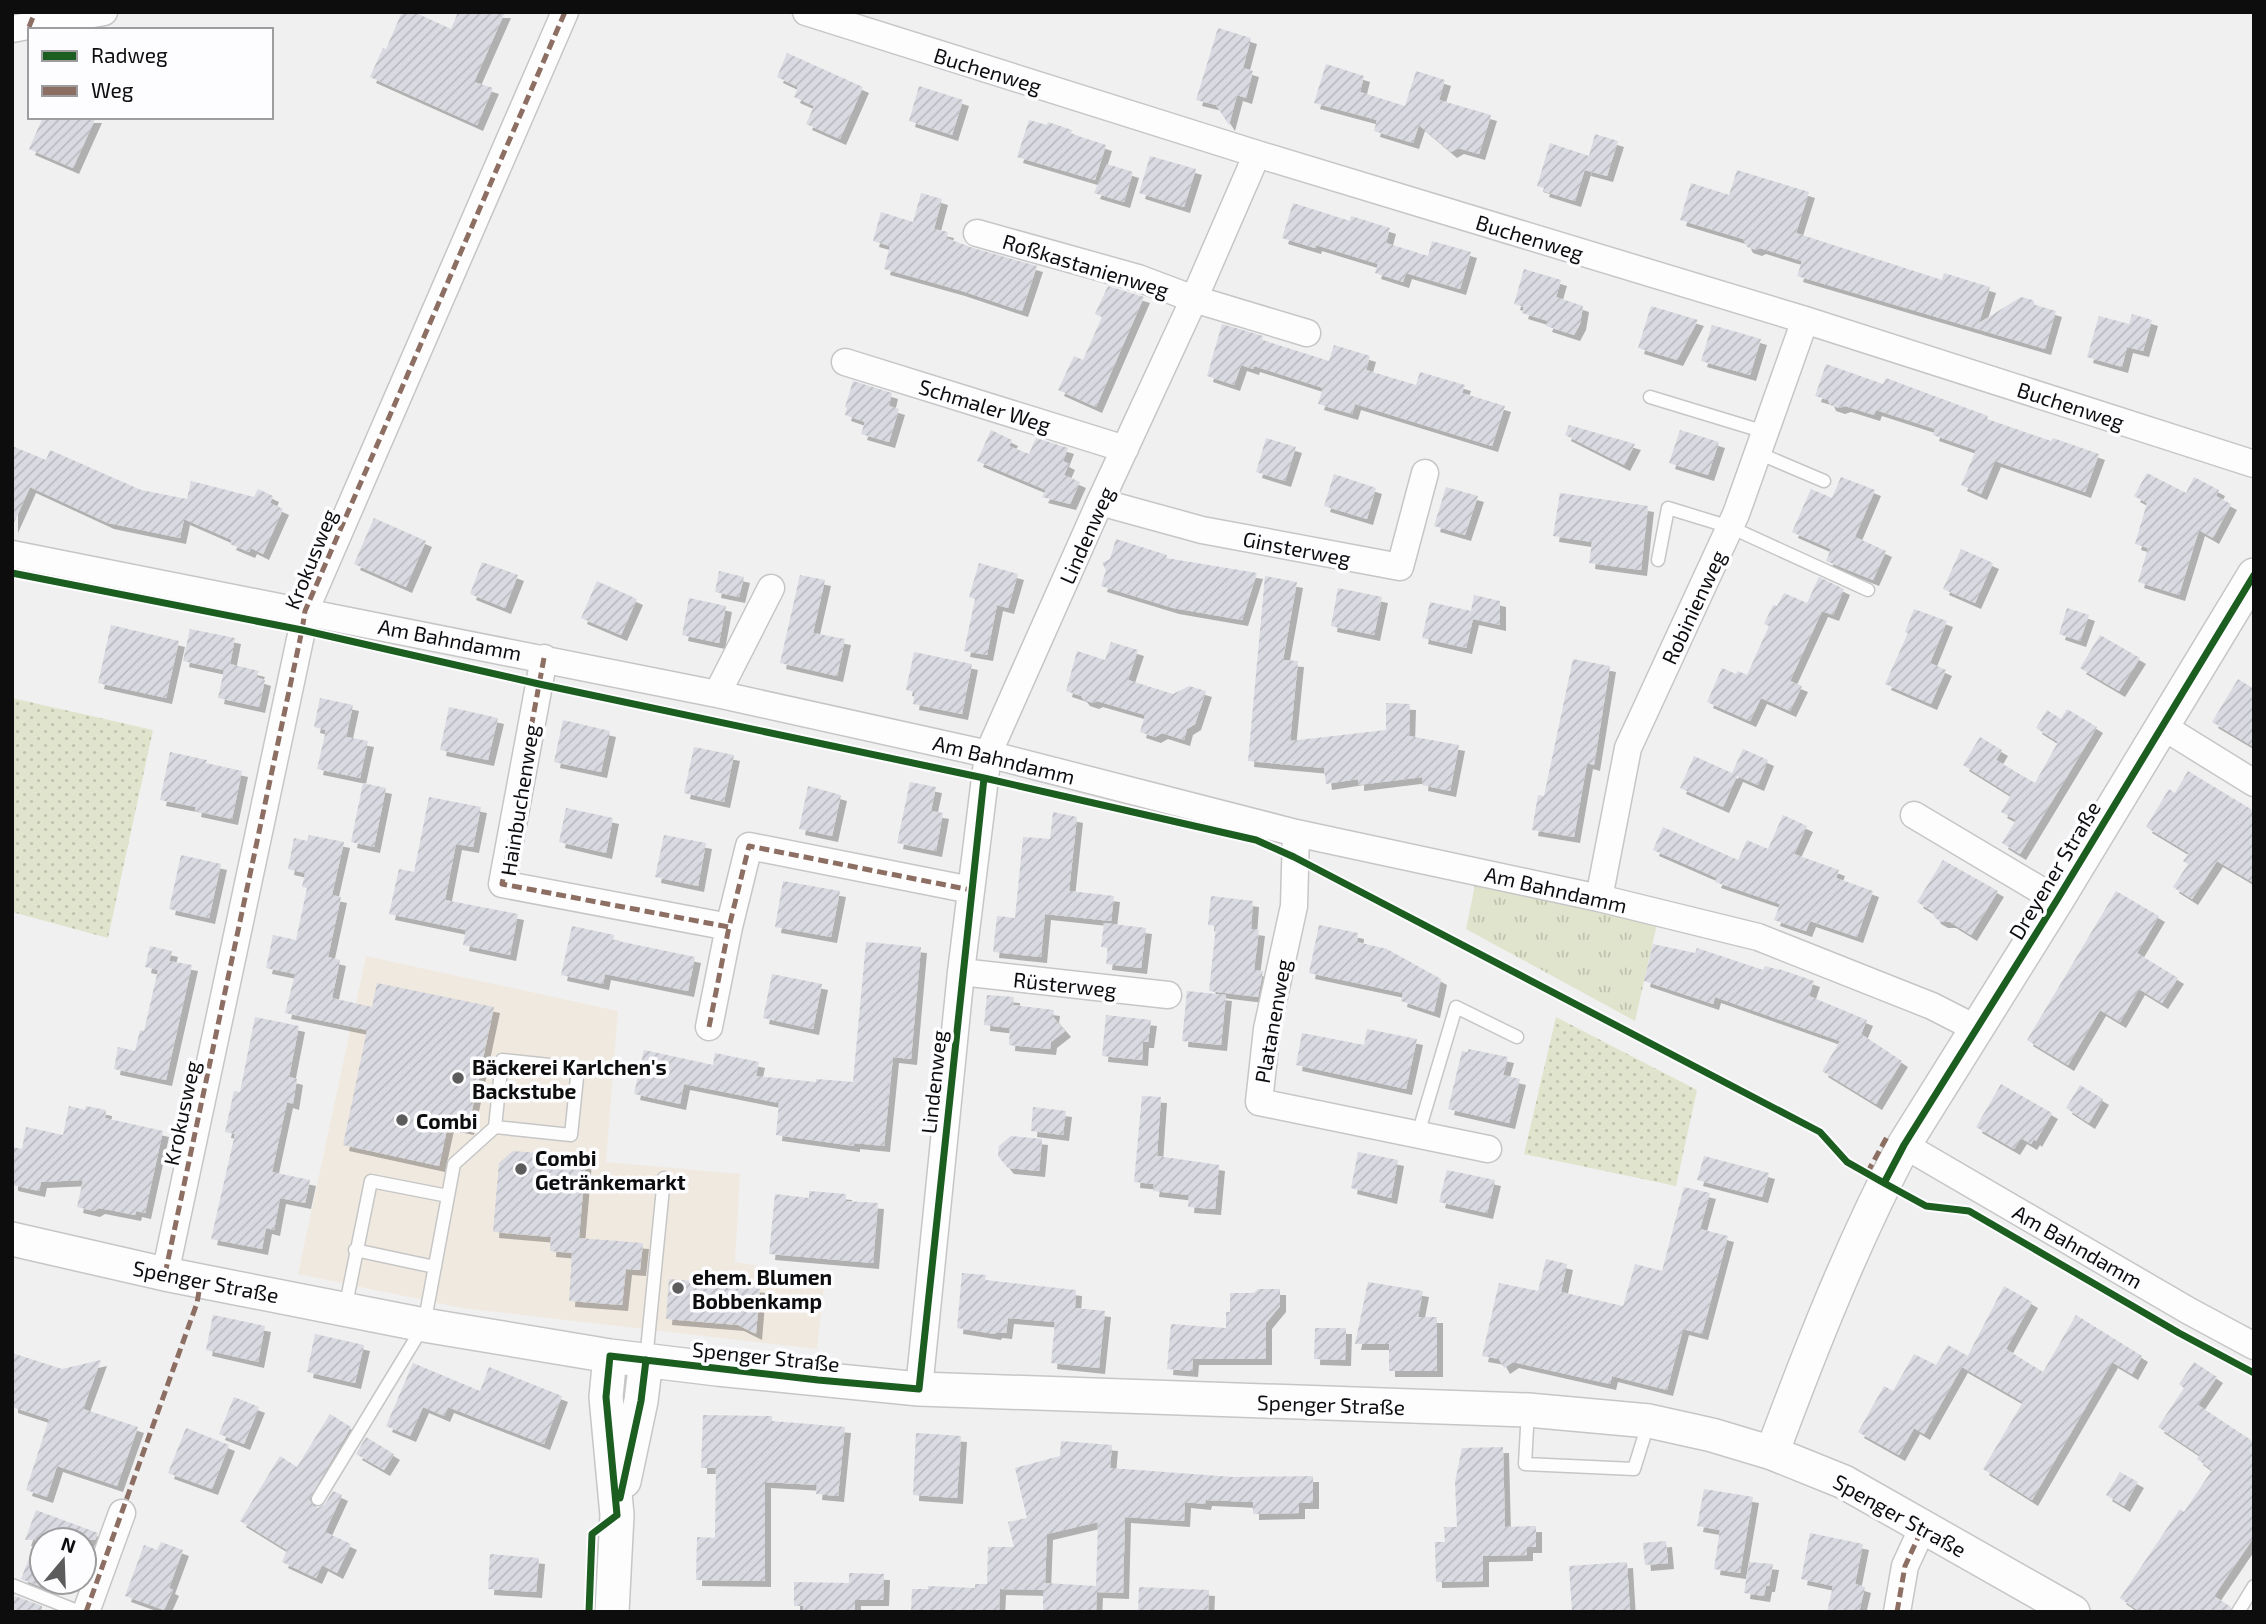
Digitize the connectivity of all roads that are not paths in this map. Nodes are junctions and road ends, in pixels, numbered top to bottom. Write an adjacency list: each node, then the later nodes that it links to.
1 (104, 12): 4 (street)
2 (565, 12): 24 (street, Krokusweg)
3 (806, 12): 5 (street, Buchenweg)
4 (12, 29)
5 (1257, 154): 7 (street, Lindenweg); 8 (street, Buchenweg)
6 (977, 233): 7 (street, Roßkastanienweg)
7 (1194, 299): 9 (street, Roßkastanienweg); 13 (street, Lindenweg)
8 (1805, 320): 12 (street, Robinienweg); 14 (street, Buchenweg)
9 (1307, 333)
10 (845, 362): 13 (street, Schmaler Weg)
11 (1650, 397): 12 (lane)
12 (1761, 442): 16 (lane); 18 (street, Robinienweg)
13 (1125, 449): 17 (street, Lindenweg)
14 (2254, 464)
15 (1426, 473): 17 (street, Ginsterweg)
16 (1824, 481)
17 (1100, 502): 28 (street, Lindenweg)
18 (1730, 527): 20 (lane); 23 (lane); 33 (street, Robinienweg)
19 (12, 554): 24 (street, Am Bahndamm)
20 (1658, 560)
21 (2254, 575): 27 (street, Dreyener Straße)
22 (771, 588): 26 (street)
23 (1868, 590)
24 (304, 611): 25 (street, Am Bahndamm); 50 (street, Krokusweg)
25 (544, 658): 26 (street, Am Bahndamm); 35 (street, Hainbuchenweg)
26 (717, 694): 28 (street, Am Bahndamm)
27 (2162, 726): 29 (street); 34 (street, Dreyener Straße)
28 (988, 754): 31 (street, Am Bahndamm); 32 (street, Lindenweg)
29 (2254, 783)
30 (1914, 815): 34 (street)
31 (1296, 833): 33 (street, Am Bahndamm); 42 (street, Platanenweg)
32 (971, 890): 35 (street); 36 (street, Lindenweg)
33 (1600, 898): 39 (street, Am Bahndamm)
34 (2057, 900): 39 (street, Dreyener Straße)
35 (729, 927): 38 (street)
36 (961, 972): 37 (street, Rüsterweg); 56 (street, Lindenweg)
37 (1168, 995)
38 (709, 1027)
39 (1978, 1029): 43 (street, Dreyener Straße)
40 (1517, 1037): 42 (lane)
41 (495, 1126): 41 (lane); 46 (lane)
42 (1418, 1134): 44 (street, Platanenweg)
43 (1904, 1145): 53 (street, Am Bahndamm); 59 (street, Dreyener Straße)
44 (1488, 1149)
45 (664, 1178): 55 (lane)
46 (448, 1196): 48 (lane); 49 (lane)
47 (12, 1239): 50 (street, Spenger Straße)
48 (355, 1250): 49 (lane); 51 (lane)
49 (435, 1267): 52 (lane)
50 (165, 1274): 51 (street, Spenger Straße)
51 (345, 1309): 52 (street, Spenger Straße)
52 (424, 1325): 54 (street, Spenger Straße); 60 (lane)
53 (2254, 1346)
54 (610, 1356): 55 (street, Spenger Straße); 62 (street)
55 (646, 1360): 56 (street, Spenger Straße); 62 (street)
56 (919, 1389): 57 (street, Spenger Straße)
57 (1528, 1410): 58 (street, Spenger Straße); 58 (lane)
58 (1649, 1421): 59 (street, Spenger Straße)
59 (1772, 1452): 63 (street, Spenger Straße)
60 (318, 1499)
61 (121, 1513): 67 (street)
62 (617, 1515): 68 (street)
63 (1923, 1527): 69 (street); 70 (street, Spenger Straße)
64 (12, 1586): 66 (lane)
65 (2254, 1586): 71 (lane)
66 (80, 1612)
67 (86, 1612)
68 (612, 1612)
69 (1897, 1612)
70 (2073, 1612)
71 (2238, 1612)

